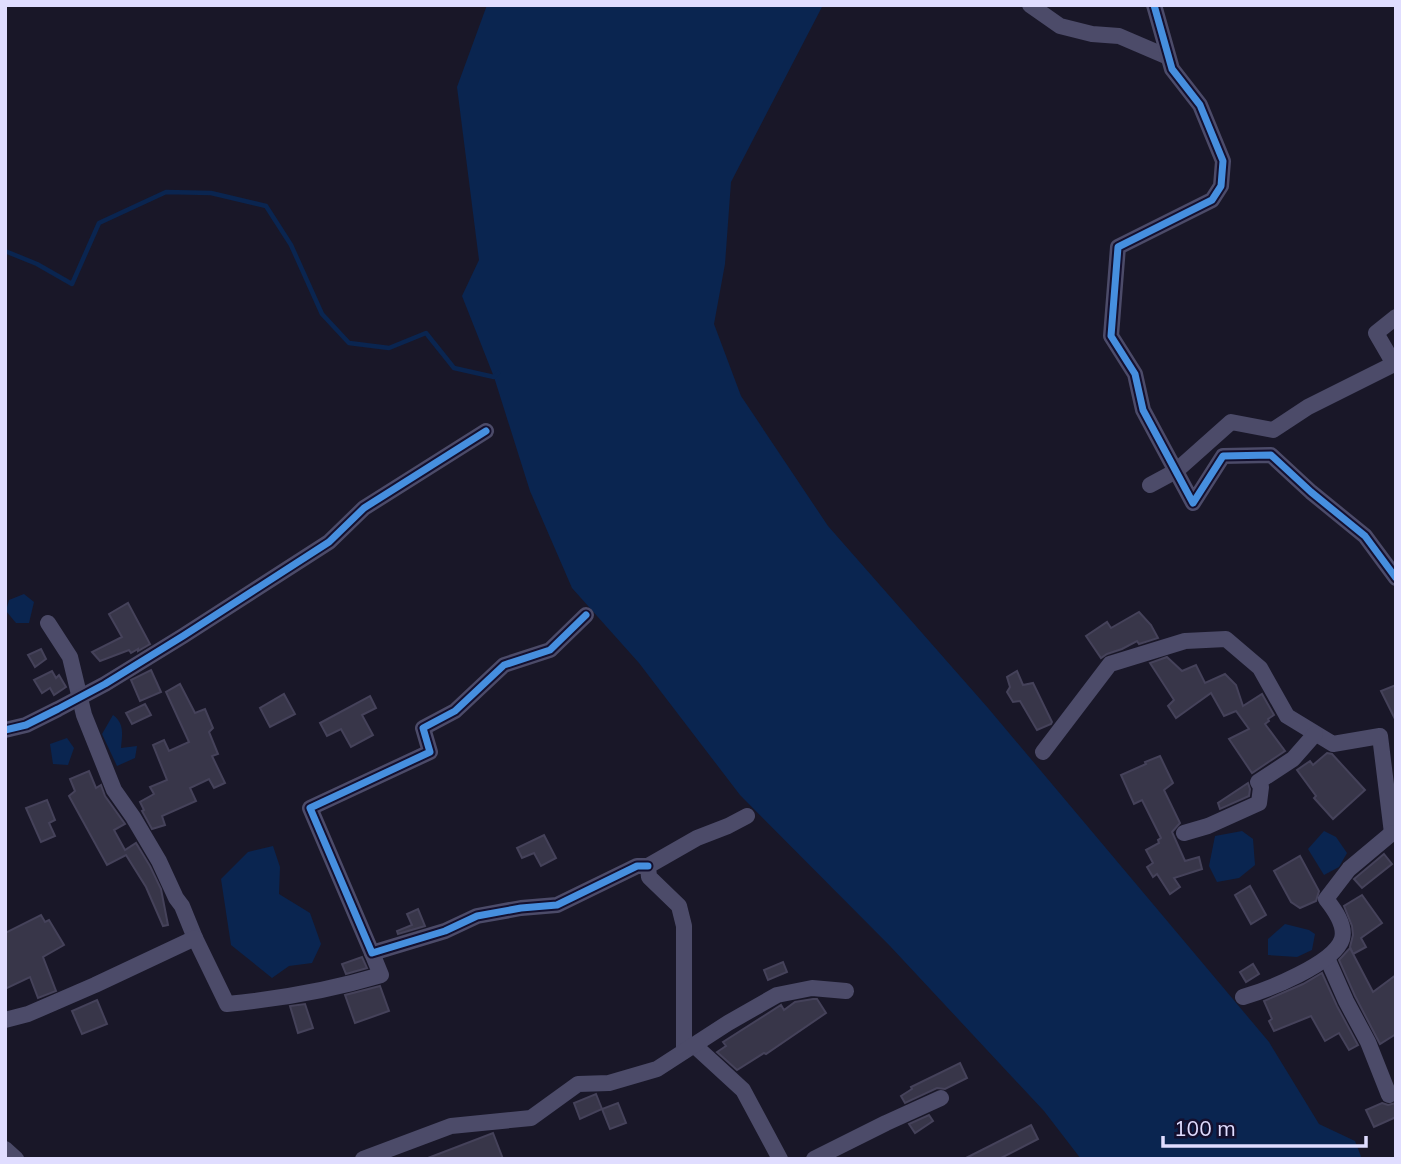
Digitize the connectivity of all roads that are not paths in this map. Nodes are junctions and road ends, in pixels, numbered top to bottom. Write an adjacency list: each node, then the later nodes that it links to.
1 (1030, 5): 3 (street)
2 (1154, 5): 3 (street)
3 (1168, 57): 6 (street)
4 (1396, 317): 6 (street)
5 (486, 431): 11 (street)
6 (1176, 471): 7 (street); 8 (street)
7 (1150, 485)
8 (1396, 578)
9 (586, 615): 20 (street)
10 (48, 623): 11 (street)
11 (80, 698): 12 (street); 19 (street)
12 (5, 730)
13 (1315, 734): 14 (street); 16 (street); 17 (street)
14 (1043, 752)
15 (747, 816): 18 (street)
16 (1184, 833)
17 (1394, 834): 21 (street)
18 (648, 866): 20 (street); 25 (street)
19 (195, 938): 20 (street); 24 (street)
20 (372, 953)
21 (1327, 958): 23 (street); 26 (street)
22 (846, 991): 25 (street)
23 (1243, 997)
24 (5, 1020)
25 (689, 1048): 29 (street); 32 (street)
26 (1389, 1095)
27 (941, 1098): 33 (street)
28 (5, 1149): 30 (street)
29 (387, 1155): 31 (street)
30 (16, 1159)
31 (363, 1159)
32 (780, 1159)
33 (814, 1159)

